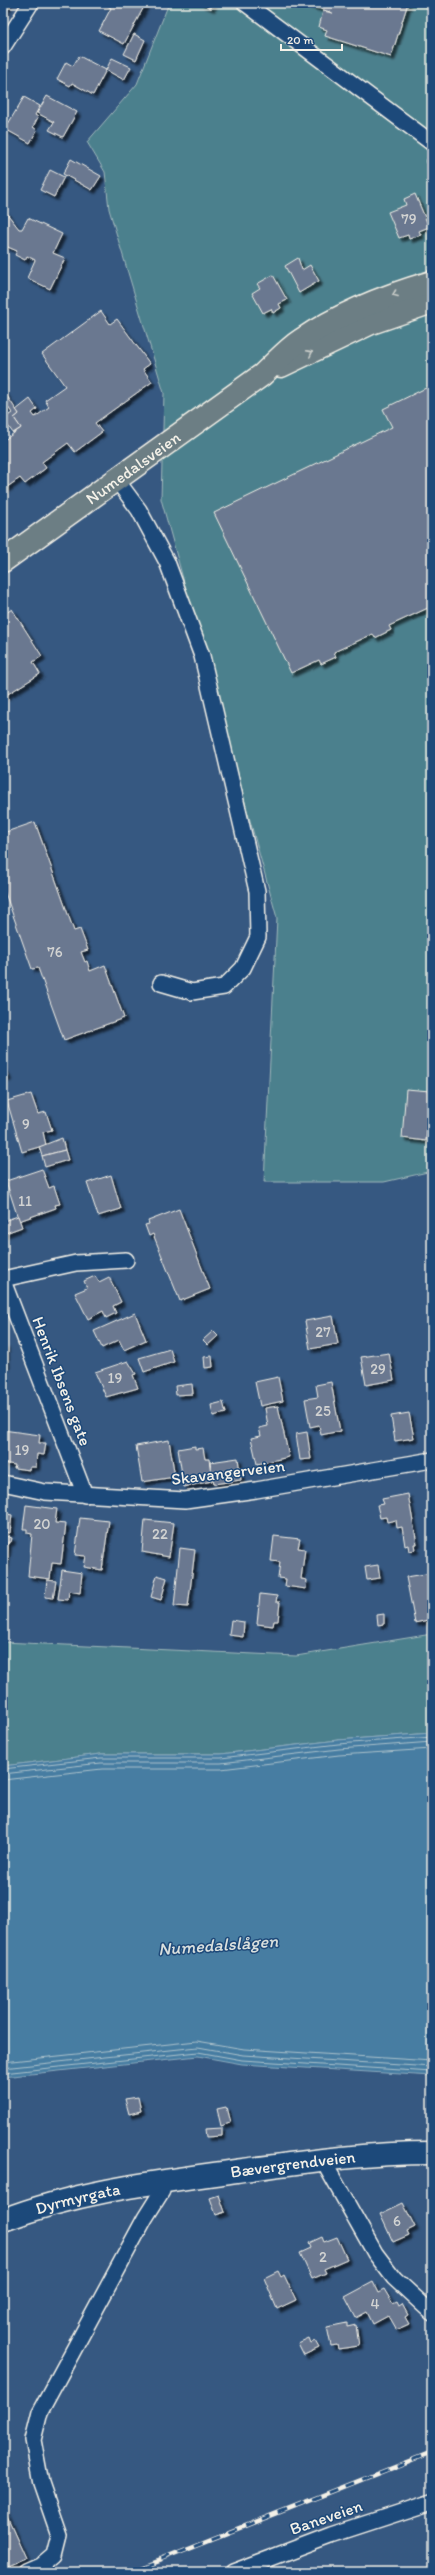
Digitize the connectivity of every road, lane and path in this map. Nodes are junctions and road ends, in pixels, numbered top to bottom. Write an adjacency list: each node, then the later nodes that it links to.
1 (31, 3): 3 (street)
2 (245, 3): 4 (street)
3 (3, 47)
4 (432, 143)
5 (432, 282): 7 (main road, Numedalsveien, one-way to 7)
6 (432, 302): 7 (main road, Numedalsveien, one-way to 6)
7 (262, 374): 8 (main road, Numedalsveien)
8 (116, 479): 9 (main road, Numedalsveien); 10 (street)
9 (3, 561)
10 (160, 983)
11 (126, 1260): 12 (street)
12 (3, 1280): 15 (street, Henrik Ibsens gate)
13 (432, 1460): 15 (street, Skavangerveien)
14 (3, 1483): 15 (street, Skavangerveien)
15 (85, 1495)
16 (432, 2153): 17 (main road, Bævergrendveien)
17 (322, 2159): 18 (main road, Bævergrendveien); 20 (street)
18 (158, 2187): 19 (main road, Dyrmyrgata); 22 (street)
19 (3, 2220)
20 (432, 2313)
21 (432, 2502): 23 (street, Baneveien)
22 (27, 2572)
23 (233, 2572)

